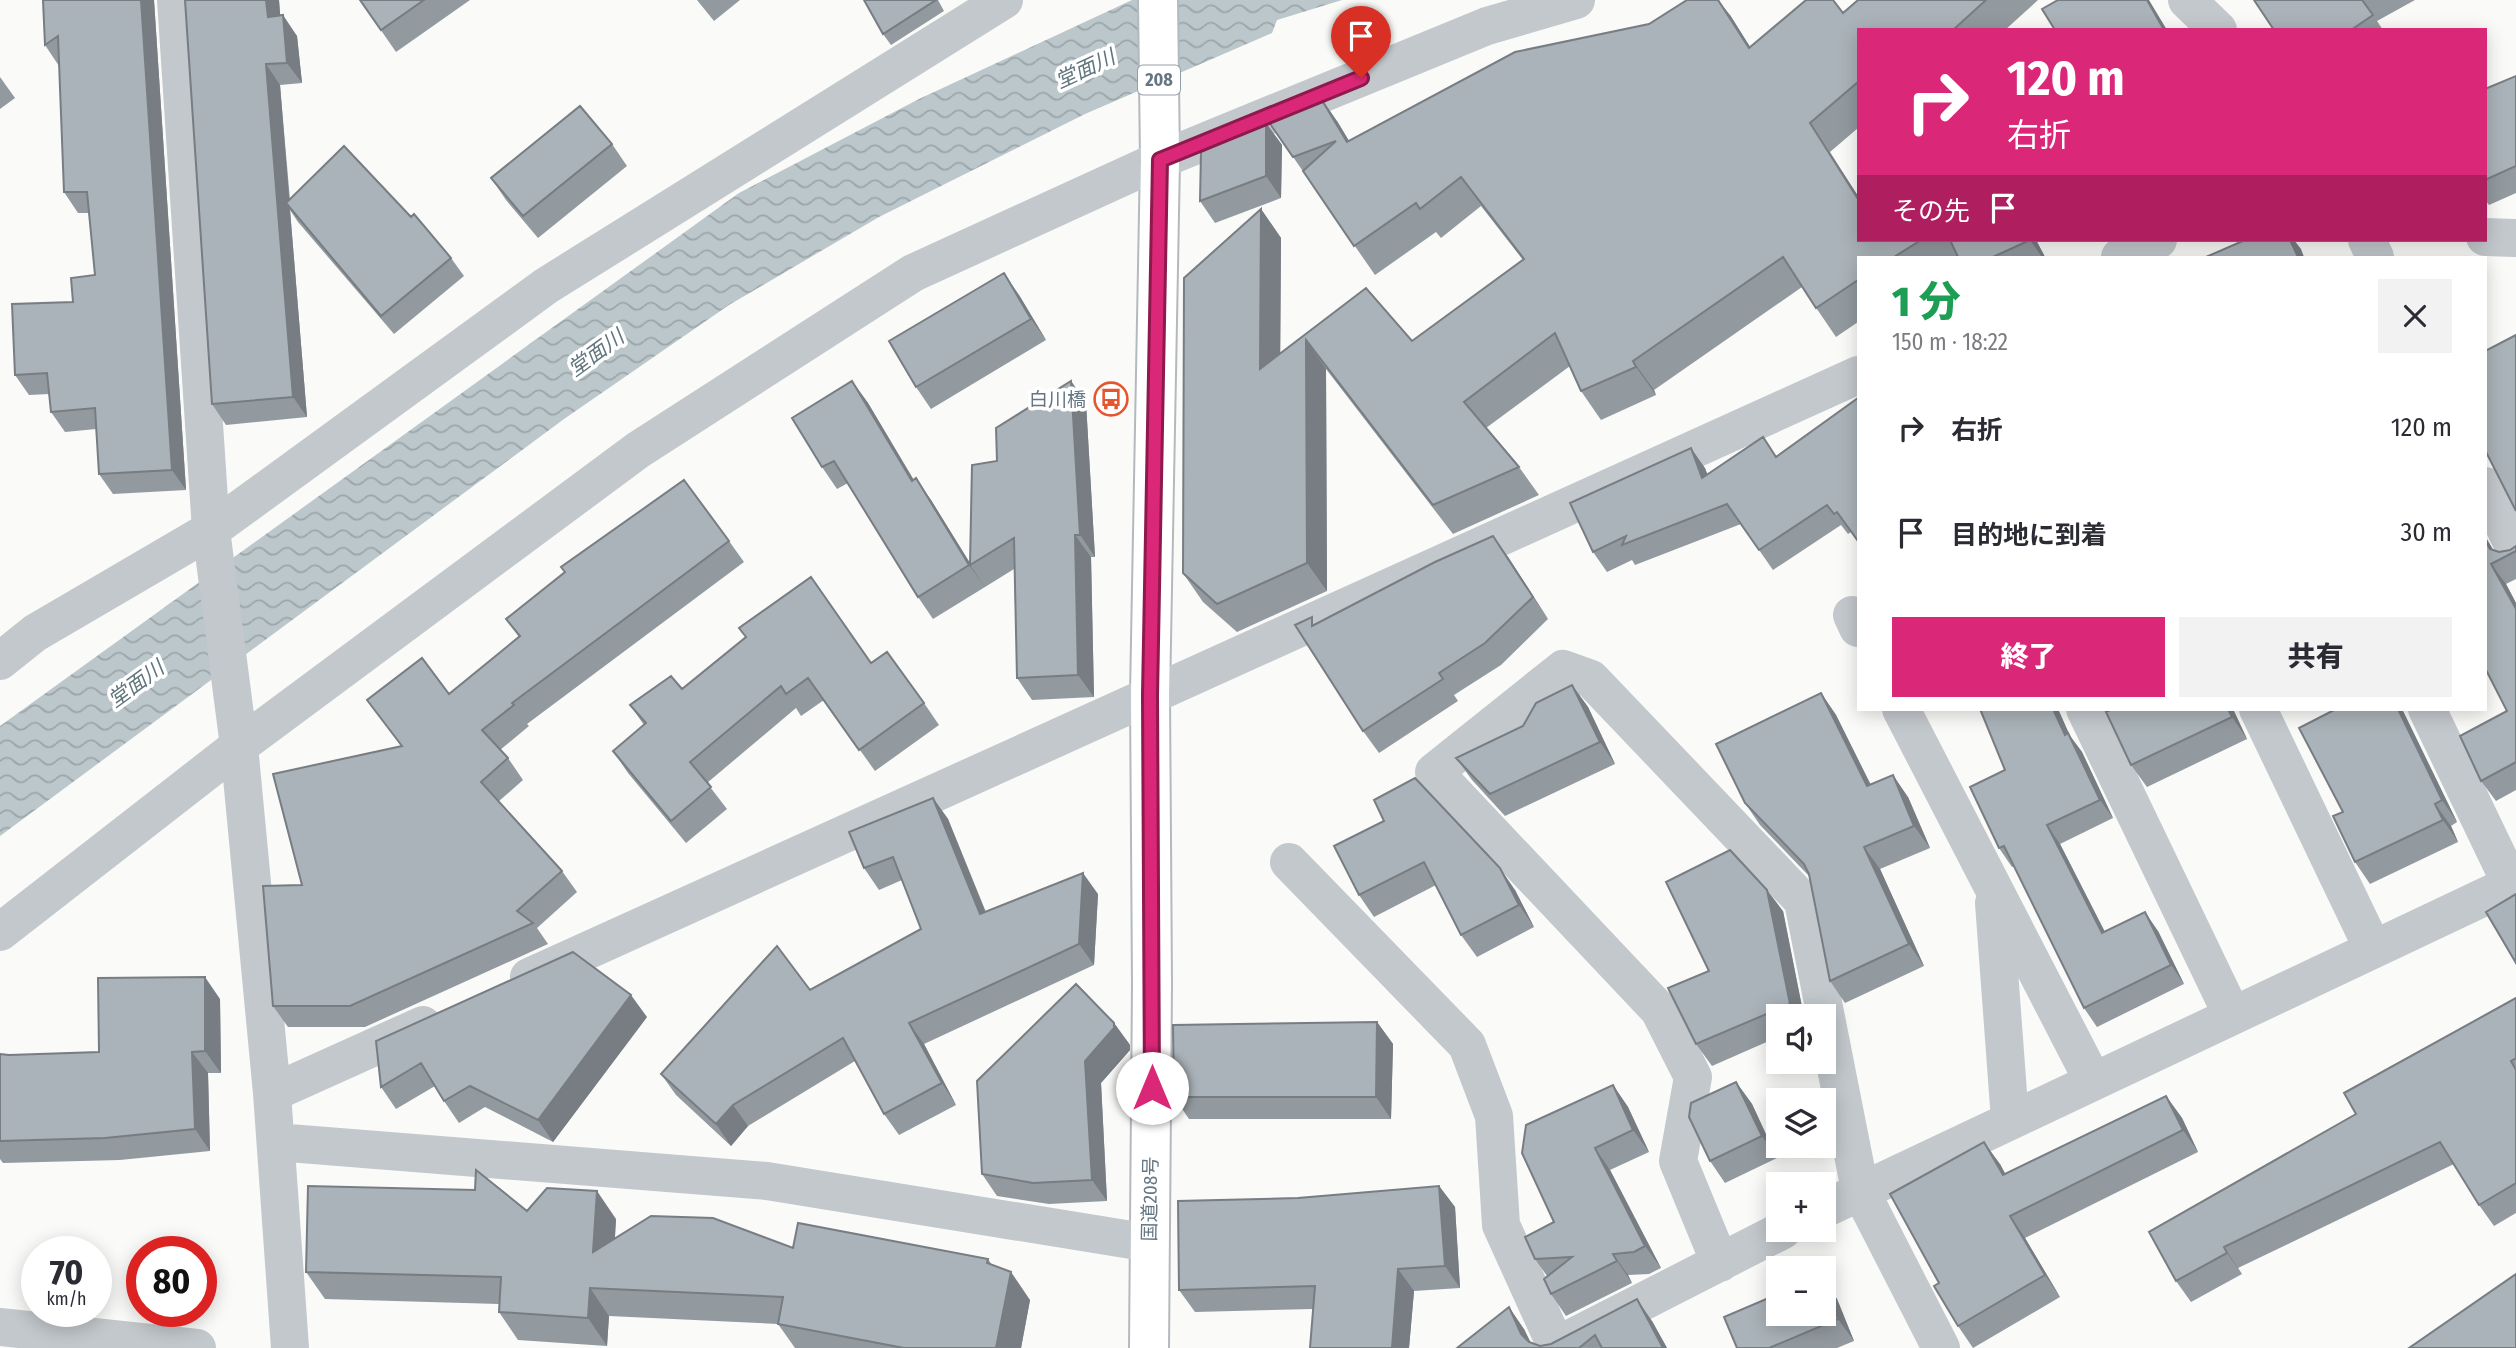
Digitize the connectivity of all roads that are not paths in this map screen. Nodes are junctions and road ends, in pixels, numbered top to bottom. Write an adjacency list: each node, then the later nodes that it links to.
1 (176, 0): 14 (street)
2 (1004, 0): 14 (street)
3 (1158, 0): 7 (highway, 国道208号 / 208)
4 (1576, 0): 7 (street)
5 (2187, 0): 6 (street)
6 (2216, 28)
7 (1160, 160): 17 (highway, 国道208号 / 208); 22 (street)
8 (2487, 237): 9 (street)
9 (2516, 238)
10 (2154, 242): 11 (street)
11 (2122, 256)
12 (1857, 375): 17 (street)
13 (2487, 490): 15 (street)
14 (211, 530): 16 (street); 22 (street)
15 (2516, 551)
16 (0, 661)
17 (1150, 695): 28 (street); 38 (highway, 国道208号 / 208)
18 (1901, 711): 25 (street)
19 (2086, 711): 30 (street)
20 (2259, 711): 27 (street)
21 (2428, 711): 24 (street)
22 (239, 746): 26 (street); 32 (street)
23 (1289, 862): 39 (street)
24 (2514, 883): 27 (street)
25 (1993, 886): 31 (street); 33 (street)
26 (0, 932)
27 (2374, 949): 30 (street)
28 (501, 989)
29 (450, 1012): 32 (street)
30 (2232, 1015): 31 (street)
31 (2093, 1081): 33 (street)
32 (272, 1093): 34 (street)
33 (2010, 1120): 35 (street)
34 (276, 1142): 38 (street); 42 (street)
35 (1860, 1190): 36 (street); 39 (street); 44 (street)
36 (1836, 1203)
37 (1766, 1239): 39 (street)
38 (1150, 1243): 43 (highway, 国道208号 / 208)
39 (1720, 1263)
40 (13, 1335): 41 (street)
41 (197, 1348)
42 (290, 1348)
43 (1149, 1348)
44 (1941, 1348)

